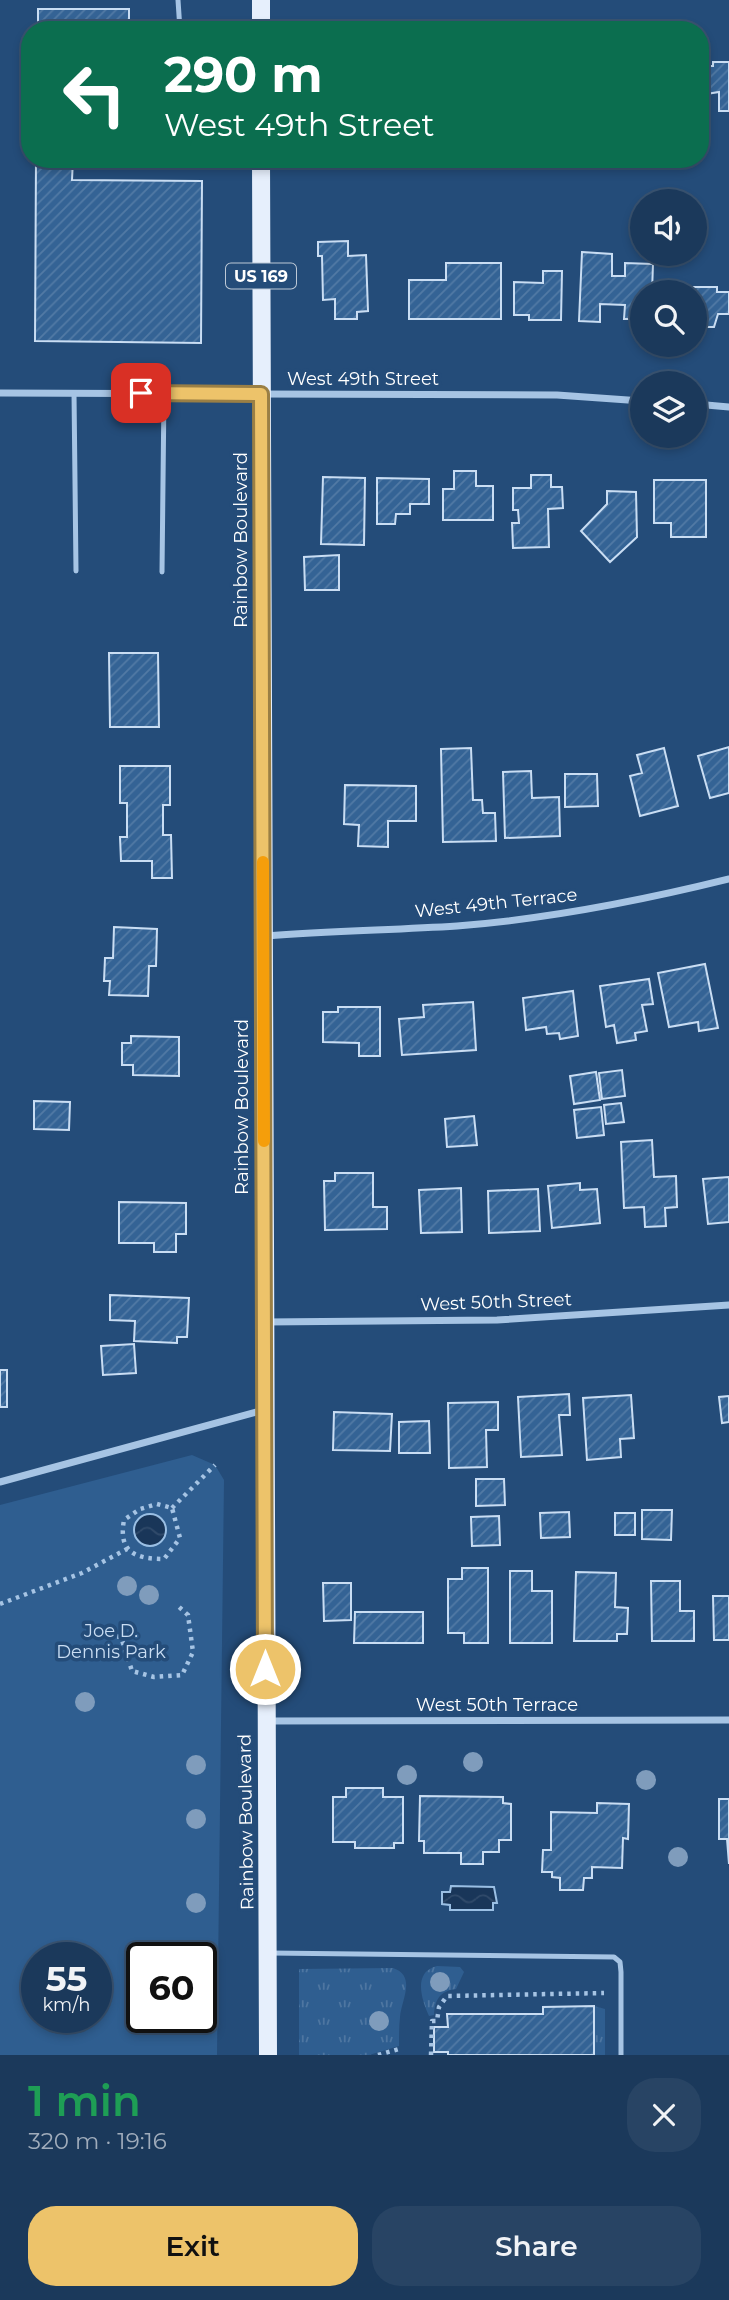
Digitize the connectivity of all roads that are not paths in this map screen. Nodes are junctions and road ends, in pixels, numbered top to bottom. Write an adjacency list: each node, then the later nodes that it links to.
1 (178, 0): 3 (lane)
2 (261, 0): 4 (main road)
3 (179, 21)
4 (261, 21)
5 (261, 168): 9 (main road, Rainbow Boulevard / US 169)
6 (0, 393): 7 (street, West 49th Street)
7 (74, 393): 8 (street, West 49th Street); 13 (lane)
8 (164, 393): 9 (street, West 49th Street); 14 (lane)
9 (261, 394): 10 (street, West 49th Street); 16 (main road, Rainbow Boulevard / US 169)
10 (630, 400)
11 (707, 405): 12 (street)
12 (729, 407)
13 (76, 571)
14 (162, 572)
15 (729, 878): 16 (street, West 49th Terrace)
16 (263, 937): 18 (main road, Rainbow Boulevard / US 169)
17 (729, 1305): 18 (street, West 50th Street)
18 (264, 1322): 19 (main road, Rainbow Boulevard / US 169)
19 (264, 1410): 20 (street); 22 (main road, Rainbow Boulevard / US 169)
20 (0, 1482)
21 (729, 1720): 22 (street, West 50th Terrace)
22 (265, 1721): 23 (main road, Rainbow Boulevard / US 169)
23 (270, 1953): 24 (main road, Rainbow Boulevard / US 169); 25 (lane)
24 (268, 2055)
25 (621, 2055)

